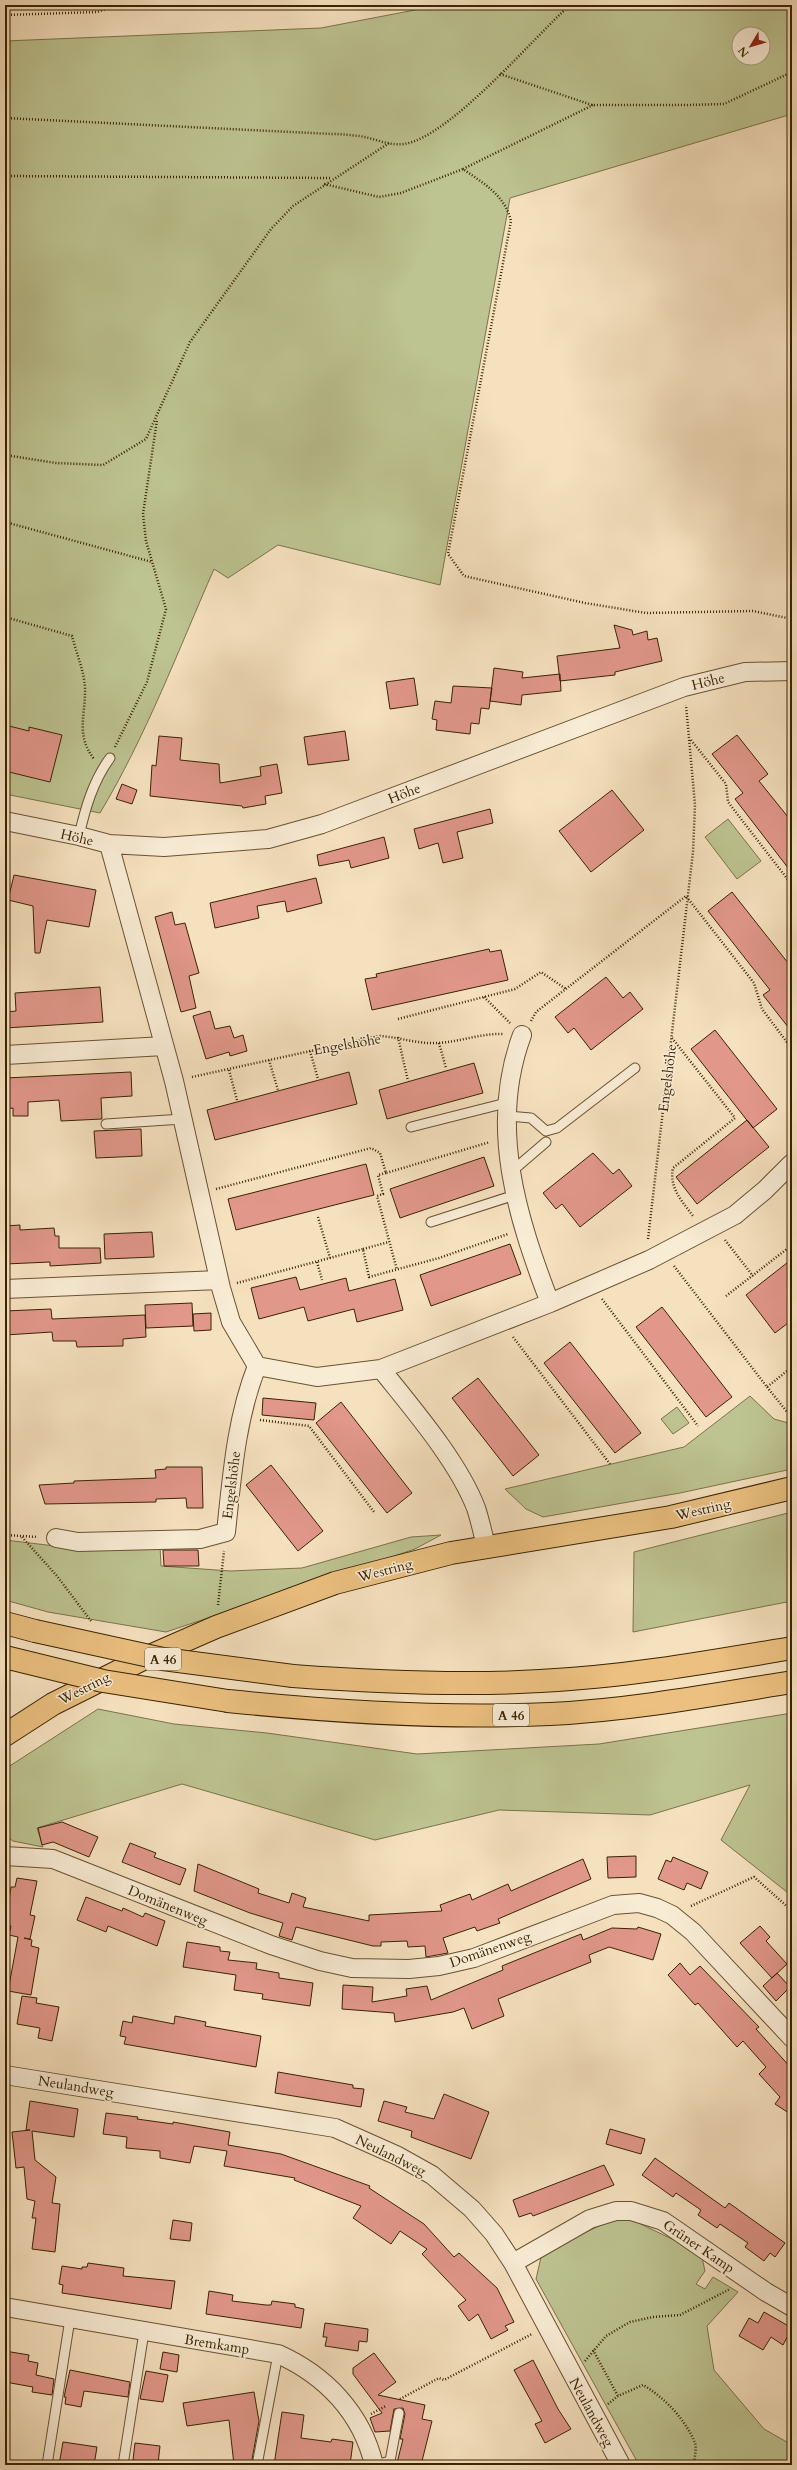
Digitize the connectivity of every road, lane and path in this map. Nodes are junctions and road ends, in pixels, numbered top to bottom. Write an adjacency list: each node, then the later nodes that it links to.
1 (206, 5): 2 (path); 4 (path)
2 (214, 5)
3 (570, 5): 6 (path)
4 (5, 15)
5 (792, 72): 7 (path)
6 (500, 74): 7 (path); 9 (path)
7 (593, 105): 10 (path)
8 (5, 118): 9 (path)
9 (389, 143): 12 (path)
10 (462, 169): 13 (path); 19 (path)
11 (5, 176): 12 (path)
12 (334, 178): 13 (path)
13 (324, 184): 14 (path)
14 (157, 418): 15 (path); 17 (path)
15 (5, 455)
16 (5, 522): 17 (path)
17 (152, 562): 23 (path)
18 (5, 618): 24 (path)
19 (792, 619)
20 (792, 671): 21 (street, Höhe)
21 (684, 687): 22 (path, Engelshöhe); 27 (street, Höhe)
22 (690, 739): 28 (path); 29 (path, Engelshöhe)
23 (110, 758): 24 (lane)
24 (102, 769): 26 (lane)
25 (5, 821): 26 (street, Höhe)
26 (79, 836): 27 (street, Höhe)
27 (109, 844): 37 (street)
28 (792, 885)
29 (686, 896): 30 (path); 35 (path, Engelshöhe); 38 (path)
30 (566, 989): 31 (path); 33 (path)
31 (484, 997): 32 (path); 33 (path)
32 (398, 1020)
33 (522, 1036): 36 (path, Engelshöhe); 50 (street)
34 (398, 1037): 36 (path, Engelshöhe); 39 (path, Engelshöhe); 47 (path)
35 (672, 1038): 63 (path); 68 (path, Engelshöhe)
36 (439, 1043): 42 (path)
37 (164, 1046): 40 (street); 46 (street)
38 (792, 1049)
39 (310, 1051): 41 (path, Engelshöhe); 45 (path)
40 (5, 1055)
41 (269, 1060): 44 (path, Engelshöhe); 48 (path)
42 (446, 1068)
43 (635, 1068): 50 (lane)
44 (229, 1070): 46 (path, Engelshöhe); 49 (path)
45 (318, 1080)
46 (174, 1081): 51 (street)
47 (408, 1081)
48 (278, 1090)
49 (237, 1100)
50 (507, 1110): 53 (lane); 54 (street)
51 (183, 1118): 52 (lane); 59 (street)
52 (106, 1124)
53 (411, 1127)
54 (508, 1136): 57 (street); 58 (path)
55 (546, 1142): 57 (lane)
56 (792, 1163): 63 (street)
57 (511, 1172): 60 (street)
58 (386, 1173): 59 (path); 65 (path)
59 (200, 1194): 74 (street)
60 (515, 1195): 62 (lane); 64 (street)
61 (318, 1216): 69 (path)
62 (431, 1222)
63 (709, 1228): 68 (street); 72 (path)
64 (523, 1229): 71 (path); 78 (street)
65 (389, 1242): 67 (path); 71 (path)
66 (792, 1245): 72 (path)
67 (363, 1249): 69 (path); 71 (path)
68 (656, 1256): 78 (street); 83 (path)
69 (330, 1258): 70 (path)
70 (317, 1262): 73 (path); 74 (path)
71 (396, 1270)
72 (753, 1276): 76 (path)
73 (322, 1280)
74 (220, 1284): 75 (street); 80 (street)
75 (5, 1289)
76 (726, 1296)
77 (602, 1297): 86 (path)
78 (550, 1303): 79 (street)
79 (502, 1323): 82 (street); 87 (path)
80 (257, 1366): 82 (street); 84 (street, Engelshöhe)
81 (792, 1368): 83 (path)
82 (380, 1369): 93 (street)
83 (767, 1386): 85 (path)
84 (242, 1417): 89 (path); 90 (street, Engelshöhe)
85 (792, 1418)
86 (698, 1426)
87 (610, 1464)
88 (792, 1488): 93 (main road, Westring)
89 (374, 1512)
90 (226, 1532): 92 (street, Engelshöhe); 95 (path)
91 (5, 1535): 92 (path)
92 (56, 1538)
93 (486, 1546): 95 (main road, Westring)
94 (5, 1623): 96 (main road, A 46, bridge)
95 (216, 1627): 99 (main road, Westring)
96 (792, 1648)
97 (5, 1657): 98 (main road, A 46, bridge)
98 (792, 1682)
99 (5, 1735)
100 (5, 1856): 102 (street, Domänenweg)
101 (792, 1911): 102 (path)
102 (672, 1915): 103 (street, Domänenweg)
103 (792, 2038)
104 (5, 2075): 105 (street, Neulandweg)
105 (513, 2263): 106 (street, Grüner Kamp); 110 (street, Neulandweg)
106 (748, 2279): 108 (street, Grüner Kamp); 113 (path)
107 (5, 2307): 109 (street, Bremkamp)
108 (792, 2307)
109 (70, 2319): 111 (street, Bremkamp); 119 (lane)
110 (546, 2326): 114 (path); 117 (street, Neulandweg)
111 (144, 2332): 112 (street, Bremkamp); 120 (lane)
112 (278, 2354): 118 (street, Bremkamp); 121 (lane)
113 (618, 2396): 117 (path); 124 (path)
114 (398, 2400)
115 (391, 2404): 118 (path)
116 (399, 2413): 122 (lane)
117 (593, 2414): 123 (street, Neulandweg)
118 (357, 2422): 122 (street, Bremkamp)
119 (46, 2465)
120 (123, 2465)
121 (257, 2465)
122 (374, 2465)
123 (621, 2465)
124 (694, 2465)

